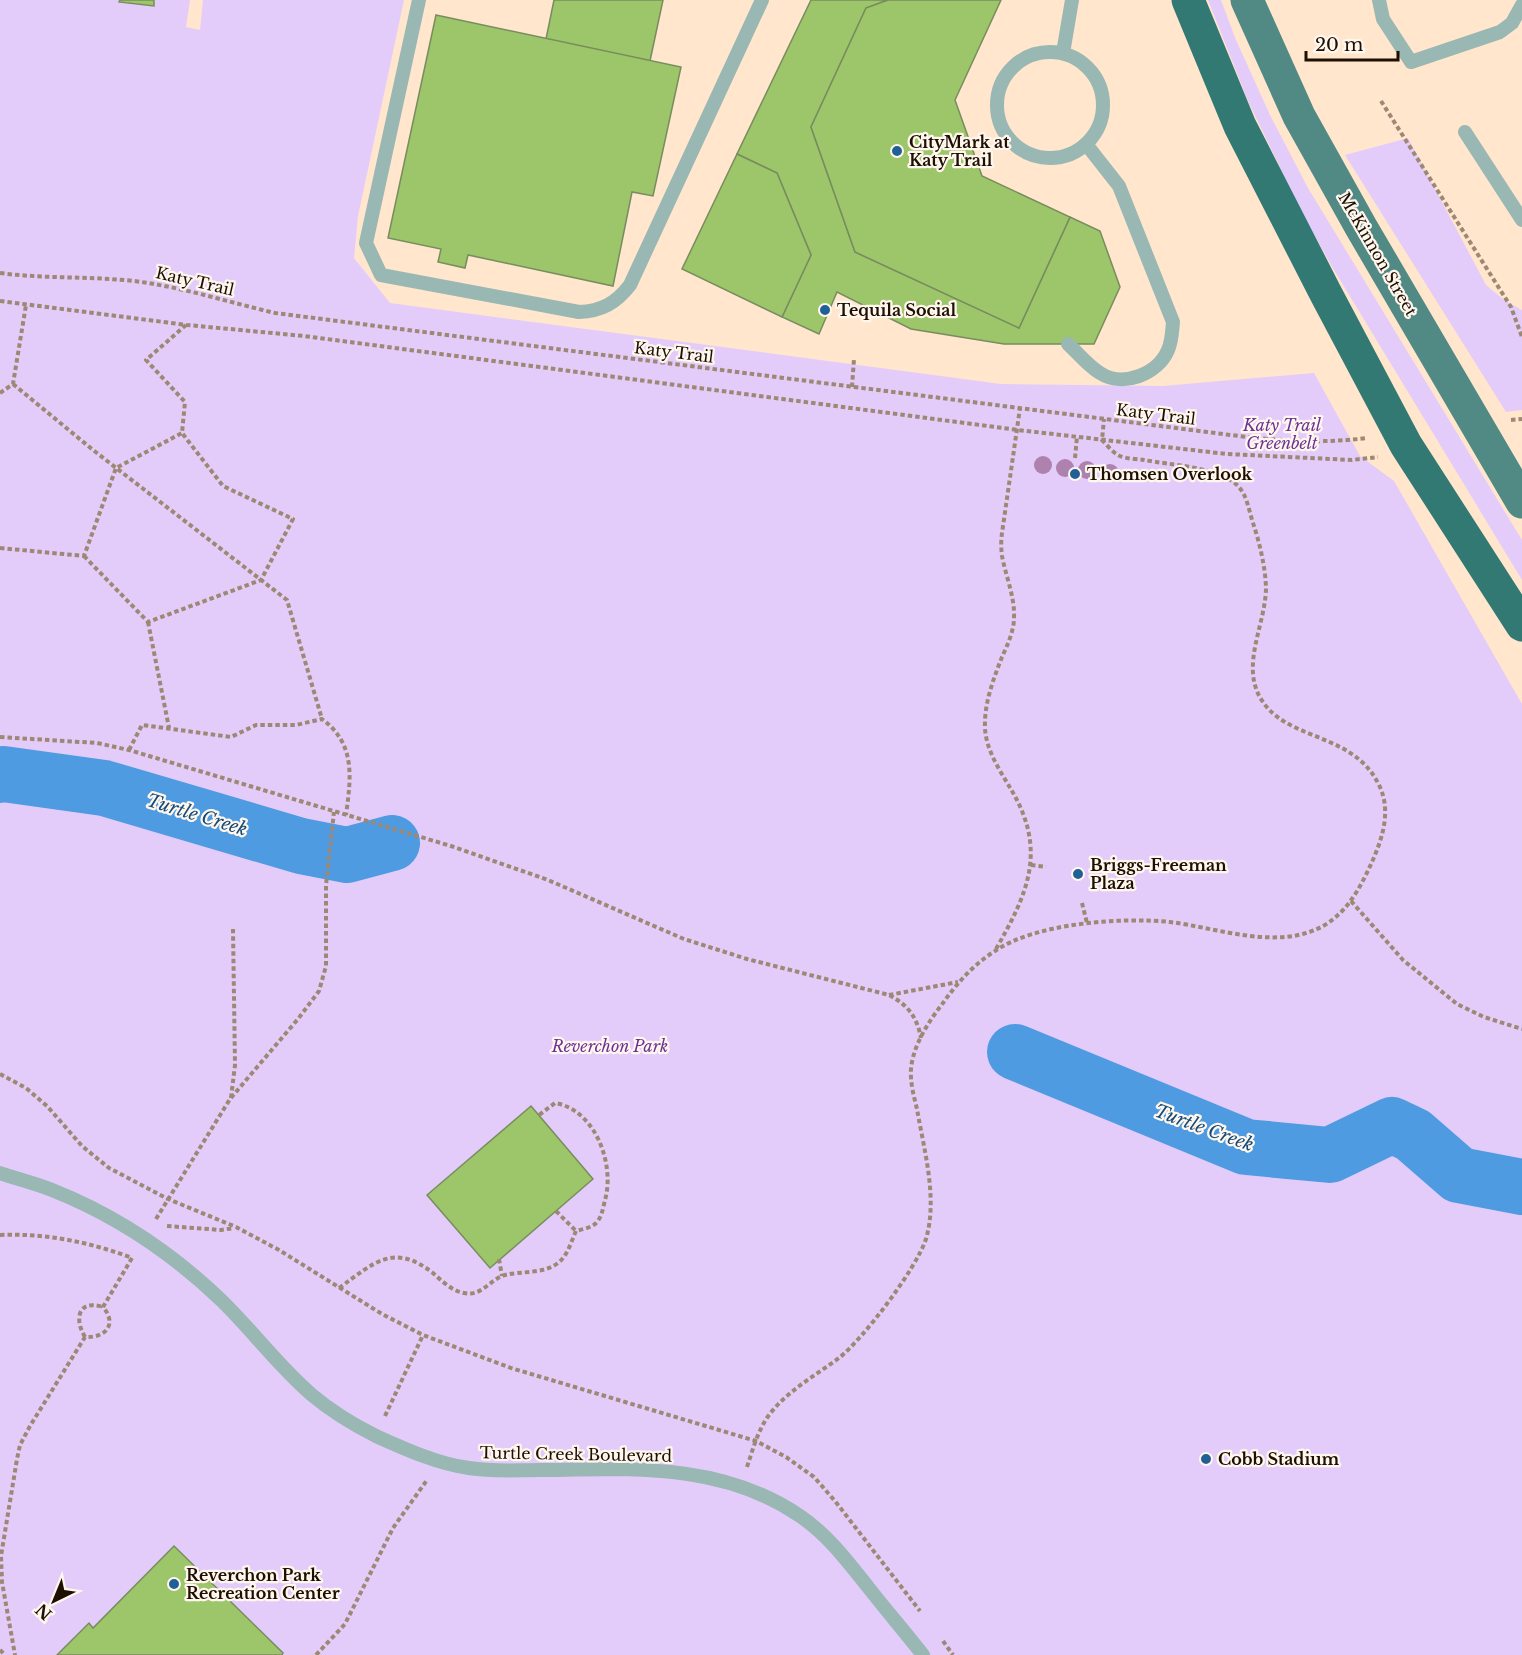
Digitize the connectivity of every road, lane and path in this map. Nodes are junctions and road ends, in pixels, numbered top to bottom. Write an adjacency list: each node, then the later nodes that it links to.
1 (419, 0): 2 (lane)
2 (762, 0)
3 (1072, 0): 8 (lane)
4 (1188, 0): 38 (highway)
5 (1247, 0): 33 (main road, McKinnon Street)
6 (1379, 0): 7 (lane)
7 (1522, 5)
8 (1063, 53): 11 (lane); 11 (lane)
9 (1382, 101): 17 (path)
10 (1465, 132): 12 (lane)
11 (1086, 144): 18 (lane)
12 (1522, 220)
13 (0, 273): 21 (path, Katy Trail)
14 (0, 301): 15 (path)
15 (26, 305): 16 (path); 20 (path)
16 (187, 325): 25 (path); 26 (path)
17 (1522, 337)
18 (1068, 344)
19 (854, 359): 21 (path)
20 (13, 384): 22 (path); 32 (path)
21 (852, 387): 23 (path, Katy Trail)
22 (0, 393)
23 (1020, 408): 24 (path, Katy Trail); 25 (path)
24 (1104, 419): 28 (path); 29 (path, Katy Trail)
25 (1018, 430): 27 (path); 45 (path)
26 (182, 433): 32 (path); 36 (path)
27 (1077, 437): 28 (path); 30 (path)
28 (1102, 440): 31 (path); 47 (path)
29 (1347, 441)
30 (1075, 458)
31 (1352, 460)
32 (116, 468): 35 (path); 36 (path)
33 (1522, 502)
34 (0, 548): 35 (path)
35 (84, 556): 37 (path)
36 (261, 580): 37 (path); 39 (path)
37 (148, 622): 40 (path)
38 (1522, 625)
39 (322, 719): 40 (path); 44 (path)
40 (169, 728): 42 (path)
41 (0, 737): 42 (path)
42 (129, 750): 43 (path)
43 (334, 812): 44 (path); 57 (path)
44 (346, 815): 53 (path)
45 (1031, 865): 46 (path); 51 (path)
46 (1046, 867)
47 (1351, 901): 49 (path); 54 (path)
48 (1082, 903): 49 (path)
49 (1087, 923): 51 (path)
50 (234, 929): 57 (path)
51 (996, 950): 52 (path)
52 (958, 982): 53 (path); 55 (path)
53 (889, 995): 55 (path)
54 (1522, 1029)
55 (921, 1039): 74 (path)
56 (0, 1074): 60 (path)
57 (230, 1099): 60 (path)
58 (539, 1115): 65 (path)
59 (0, 1173): 73 (lane, Turtle Creek Boulevard)
60 (168, 1199): 62 (path); 64 (path)
61 (556, 1211): 65 (path)
62 (153, 1225)
63 (165, 1226): 64 (path)
64 (236, 1227): 69 (path)
65 (576, 1231): 68 (path)
66 (0, 1235): 70 (path)
67 (499, 1259): 68 (path)
68 (502, 1275): 69 (path)
69 (339, 1288): 71 (path)
70 (103, 1307): 72 (path); 72 (path)
71 (423, 1335): 73 (path); 74 (path)
72 (85, 1337): 81 (path)
73 (376, 1436): 75 (lane, Turtle Creek Boulevard)
74 (756, 1441): 76 (path); 77 (path)
75 (435, 1460): 76 (lane, Turtle Creek Boulevard); 82 (path)
76 (740, 1485): 83 (lane, Turtle Creek Boulevard)
77 (925, 1618)
78 (939, 1636): 84 (path)
79 (0, 1650): 80 (path)
80 (5, 1655)
81 (15, 1655)
82 (316, 1655)
83 (923, 1655)
84 (953, 1655)

